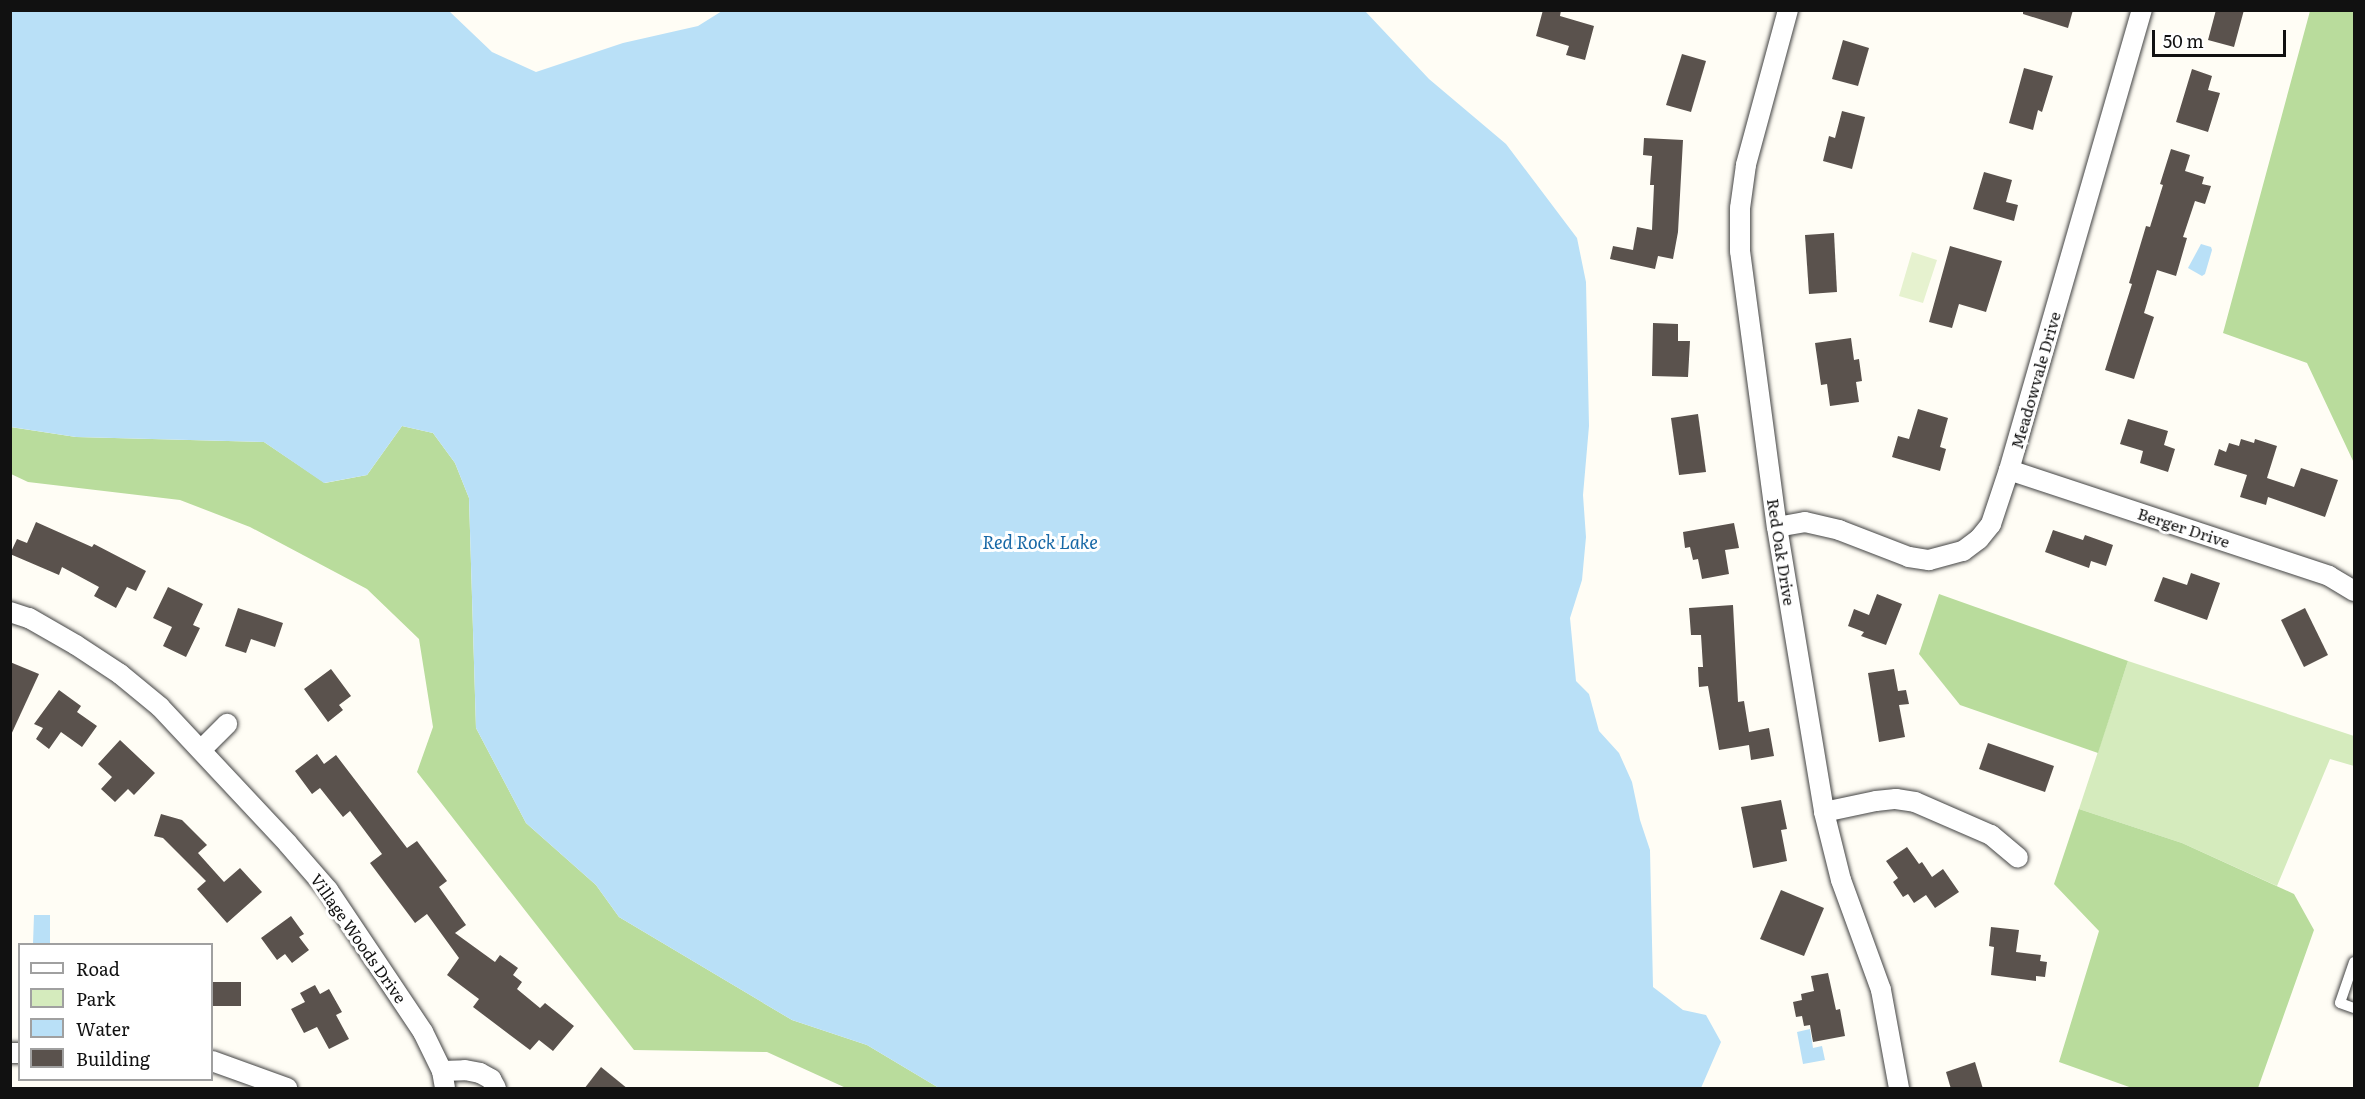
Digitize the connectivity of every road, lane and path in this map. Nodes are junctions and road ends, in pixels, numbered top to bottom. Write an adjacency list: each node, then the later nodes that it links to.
1 (1788, 10): 4 (street, Red Oak Drive)
2 (2142, 10): 3 (street, Meadowvale Drive)
3 (2009, 470): 4 (street, Meadowvale Drive); 5 (street, Berger Drive)
4 (1777, 527): 9 (street, Red Oak Drive)
5 (2355, 591)
6 (10, 612): 8 (street, Village Woods Drive)
7 (227, 724): 8 (street)
8 (201, 750): 14 (street, Village Woods Drive)
9 (1824, 812): 10 (street); 17 (street, Red Oak Drive)
10 (2018, 858)
11 (2355, 962): 12 (lane)
12 (2355, 1008)
13 (213, 1061): 15 (street)
14 (443, 1080): 16 (street)
15 (287, 1089)
16 (496, 1089)
17 (1899, 1089)

